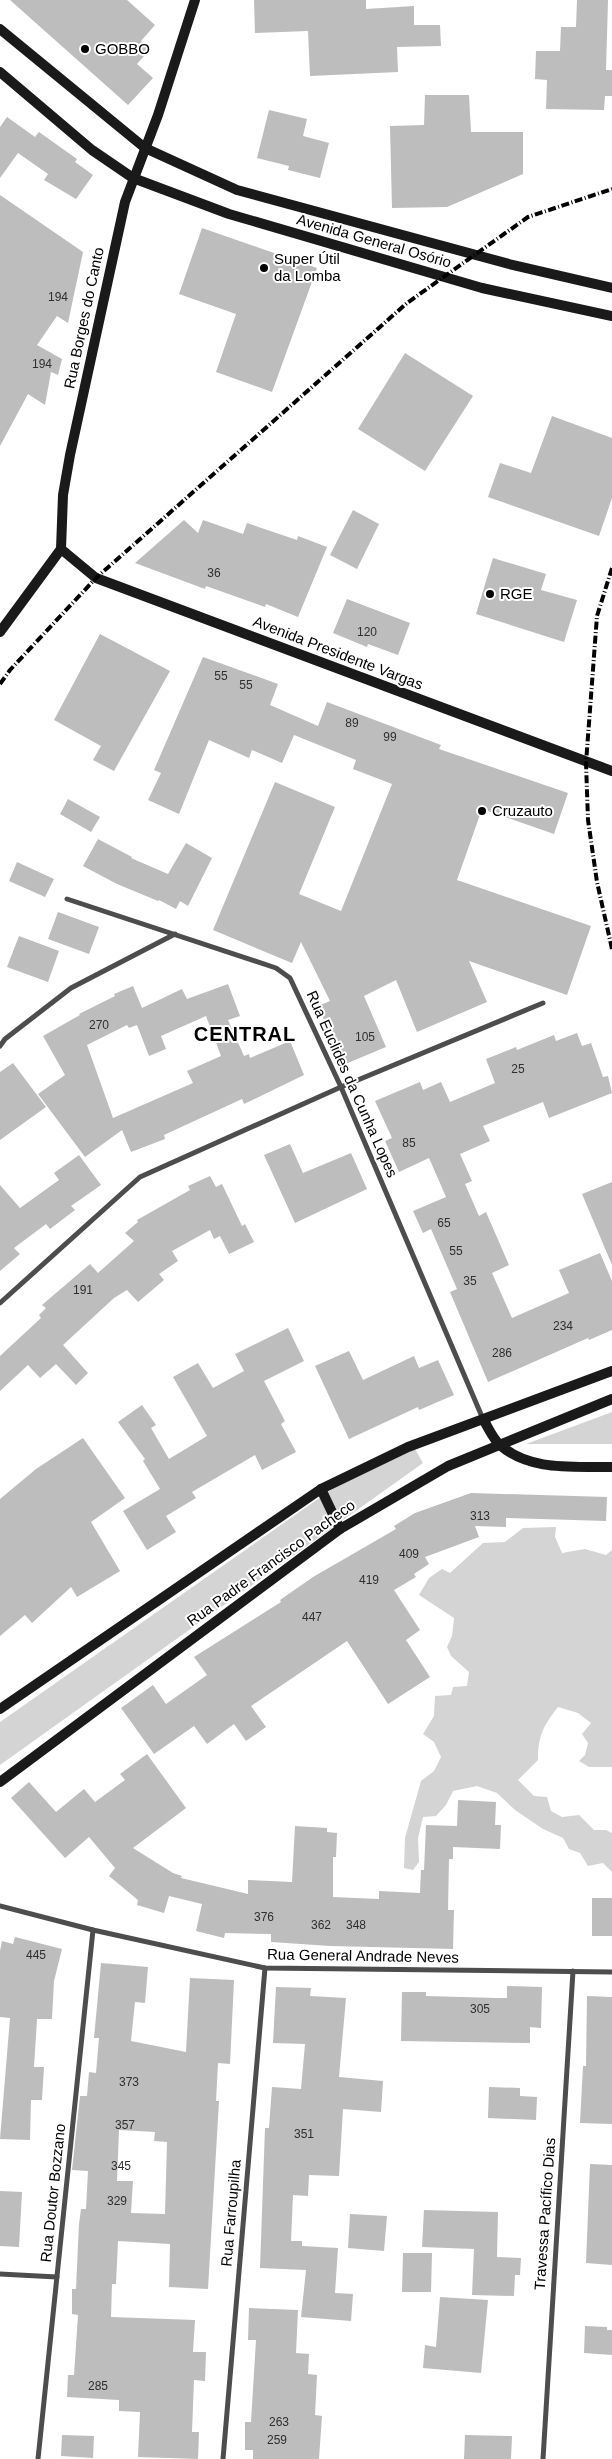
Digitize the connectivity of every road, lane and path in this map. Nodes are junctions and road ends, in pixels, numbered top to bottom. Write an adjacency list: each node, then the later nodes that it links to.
1 (195, 0): 4 (main road, Rua Borges do Canto)
2 (0, 29): 4 (main road, Avenida General Osório)
3 (0, 72): 5 (main road, Avenida General Osório)
4 (145, 148): 5 (main road, Rua Borges do Canto); 6 (main road, Avenida General Osório)
5 (133, 178): 7 (main road, Avenida General Osório); 8 (main road, Rua Borges do Canto)
6 (612, 288)
7 (612, 316)
8 (62, 549): 9 (main road); 10 (main road, Avenida Presidente Vargas)
9 (0, 632)
10 (612, 771)
11 (67, 899): 12 (street, Rua Euclides da Cunha Lopes)
12 (175, 934): 14 (street); 15 (street, Rua Euclides da Cunha Lopes)
13 (543, 1003): 15 (street)
14 (0, 1046)
15 (341, 1088): 16 (street); 19 (street, Rua Euclides da Cunha Lopes)
16 (0, 1303)
17 (612, 1371): 19 (main road, Rua Padre Francisco Pacheco)
18 (612, 1399): 20 (main road, Rua Padre Francisco Pacheco)
19 (483, 1419): 20 (main road); 22 (main road, Rua Padre Francisco Pacheco)
20 (499, 1445): 21 (main road); 23 (main road, Rua Padre Francisco Pacheco)
21 (612, 1467)
22 (321, 1489): 23 (main road); 24 (main road, Rua Padre Francisco Pacheco)
23 (340, 1529): 25 (main road, Rua Padre Francisco Pacheco)
24 (0, 1709)
25 (0, 1782)
26 (0, 1906): 27 (street, Rua General Andrade Neves)
27 (93, 1930): 28 (street, Rua General Andrade Neves); 32 (street, Rua Doutor Bozzano)
28 (265, 1968): 29 (street, Rua General Andrade Neves); 34 (street, Rua Farroupilha)
29 (573, 1971): 30 (street, Rua General Andrade Neves); 35 (street, Travessa Pacífico Dias)
30 (612, 1972)
31 (0, 2274): 32 (street)
32 (57, 2277): 33 (street, Rua Doutor Bozzano)
33 (38, 2459)
34 (223, 2459)
35 (543, 2459)

